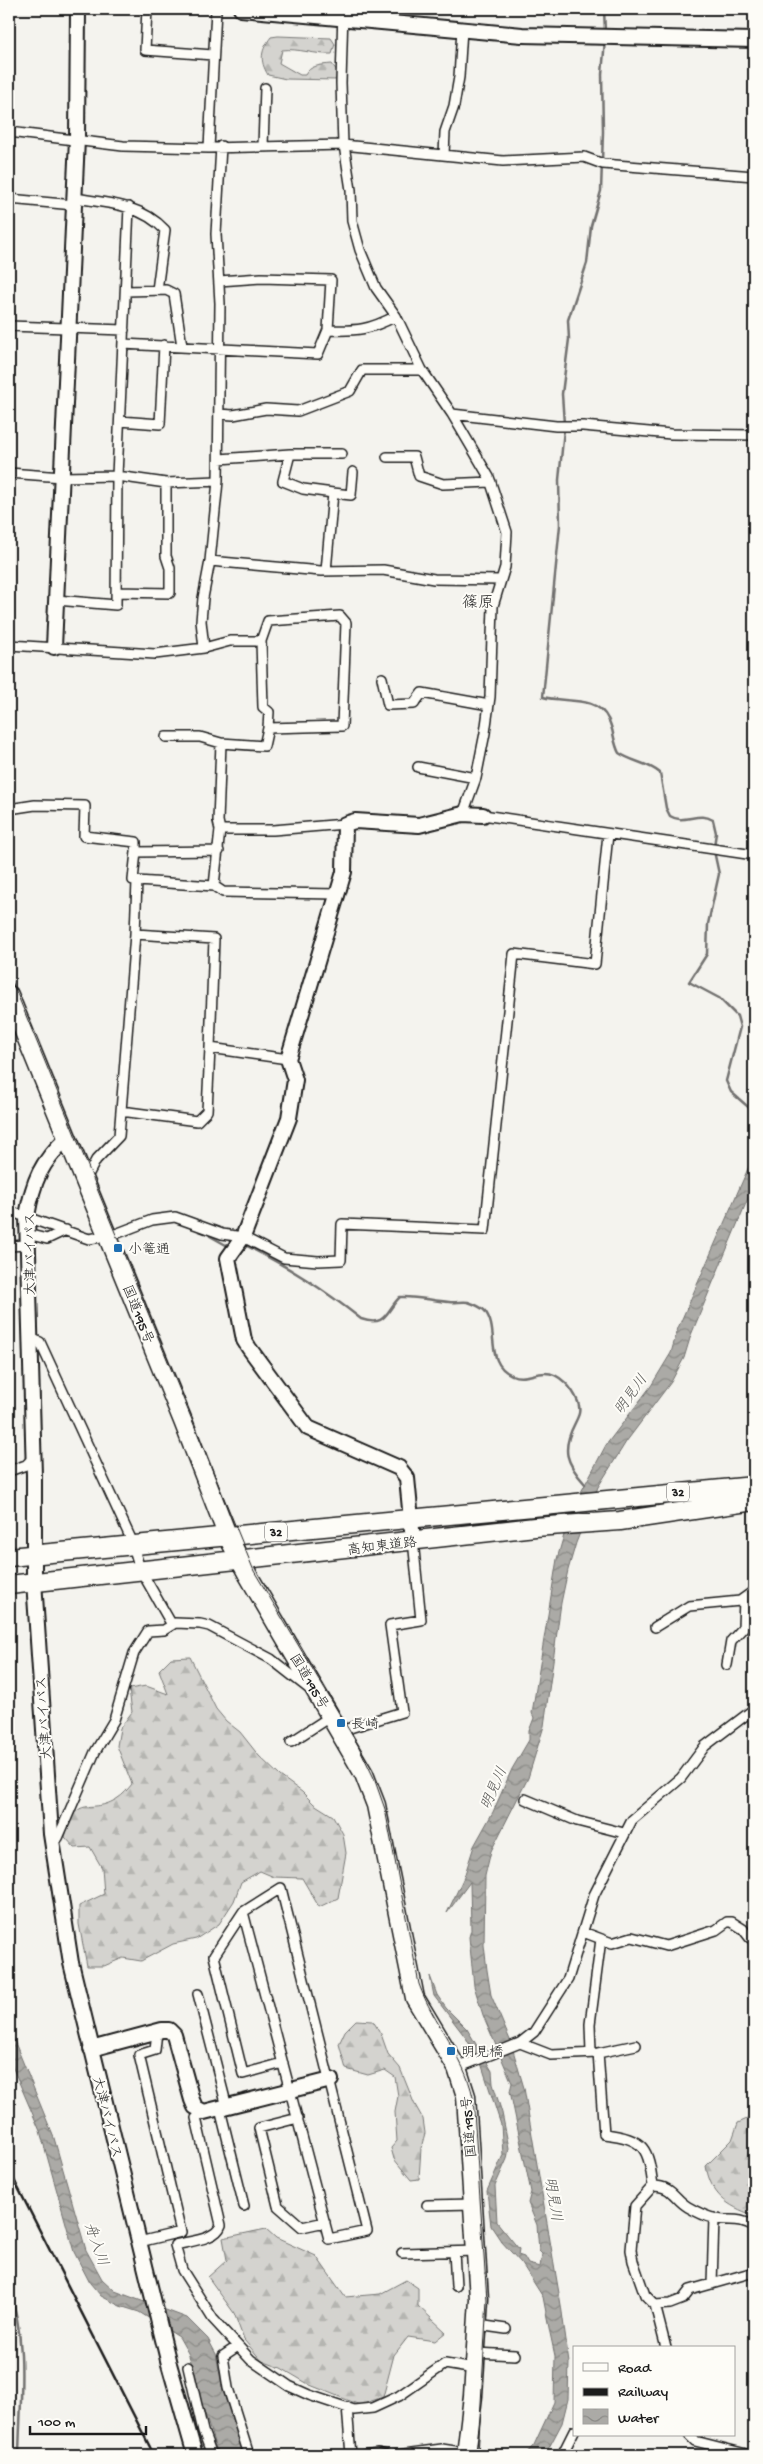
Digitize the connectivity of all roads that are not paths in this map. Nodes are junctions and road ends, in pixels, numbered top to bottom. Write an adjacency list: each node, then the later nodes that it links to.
1 (78, 9): 11 (street)
2 (147, 9): 8 (street)
3 (216, 9): 8 (street)
4 (241, 9): 5 (street)
5 (344, 14): 6 (street); 12 (street)
6 (462, 29): 7 (street); 16 (street)
7 (754, 40)
8 (213, 55): 15 (street)
9 (265, 88): 14 (street)
10 (9, 132): 11 (street)
11 (77, 139): 15 (street); 19 (street)
12 (344, 145): 14 (street); 16 (street); 24 (street)
13 (221, 146): 14 (street); 15 (street); 21 (street)
14 (263, 146)
15 (209, 148)
16 (444, 156): 17 (street)
17 (754, 176)
18 (9, 199): 19 (street)
19 (74, 202): 20 (street); 26 (street)
20 (130, 207): 22 (street); 23 (street)
21 (219, 281): 28 (street); 32 (street)
22 (157, 290): 23 (street); 31 (street)
23 (126, 291): 27 (street)
24 (396, 316): 28 (street); 33 (street)
25 (9, 326): 26 (street)
26 (68, 330): 27 (street); 45 (street)
27 (124, 330): 29 (street)
28 (328, 330): 32 (street)
29 (123, 344): 30 (street); 36 (street)
30 (164, 345): 31 (street); 36 (street)
31 (182, 346): 32 (street)
32 (220, 348): 34 (street)
33 (422, 370): 34 (street); 35 (street)
34 (219, 414): 41 (street)
35 (452, 414): 37 (street); 47 (street)
36 (120, 421): 44 (street)
37 (754, 435)
38 (290, 454): 39 (street); 41 (street); 49 (street)
39 (342, 454)
40 (387, 457): 47 (street)
41 (219, 459): 46 (street)
42 (353, 472): 49 (street)
43 (9, 473): 45 (street)
44 (118, 476): 45 (street); 48 (street); 53 (street)
45 (62, 477): 54 (street)
46 (218, 481): 48 (street); 50 (street)
47 (491, 482): 52 (street)
48 (166, 483): 53 (street)
49 (333, 493): 51 (street)
50 (210, 561): 51 (street); 58 (street)
51 (326, 571): 52 (street)
52 (500, 580): 60 (street)
53 (116, 592): 54 (street)
54 (56, 600): 57 (street)
55 (261, 641): 58 (street); 61 (street); 61 (street)
56 (9, 645): 57 (street)
57 (54, 647): 58 (street)
58 (204, 648)
59 (382, 678): 60 (street)
60 (489, 704): 65 (street)
61 (268, 728): 63 (street)
62 (166, 737): 63 (street)
63 (221, 743): 70 (street)
64 (418, 768): 65 (street)
65 (476, 778): 67 (street)
66 (9, 810): 73 (street)
67 (463, 814): 68 (street); 69 (street)
68 (483, 815): 71 (street)
69 (345, 824): 70 (street); 77 (street)
70 (220, 830): 72 (street)
71 (608, 834): 74 (street); 89 (street)
72 (219, 851): 73 (street); 76 (street)
73 (136, 852): 75 (street)
74 (754, 855)
75 (137, 882): 76 (street); 78 (street)
76 (214, 886): 77 (street)
77 (337, 894): 81 (street)
78 (134, 934): 80 (street); 82 (street)
79 (10, 1000): 83 (highway, 国道195号)
80 (210, 1048): 81 (street); 82 (street)
81 (288, 1059): 89 (street)
82 (121, 1111): 84 (street)
83 (67, 1138): 84 (highway, 国道195号); 86 (street, 大津バイパス)
84 (85, 1182): 88 (highway, 国道195号)
85 (9, 1211): 86 (street)
86 (27, 1216): 87 (street); 90 (street, 大津バイパス)
87 (66, 1230): 88 (street); 90 (street)
88 (107, 1236): 89 (street); 98 (highway, 国道195号)
89 (243, 1237): 97 (street)
90 (27, 1239): 91 (street); 92 (street, 大津バイパス)
91 (9, 1246)
92 (30, 1338): 93 (street, 大津バイパス); 100 (street)
93 (33, 1458): 94 (street); 101 (street, 大津バイパス)
94 (9, 1471)
95 (754, 1486): 97 (highway, 高知東道路 / 32)
96 (754, 1501): 99 (highway, 高知東道路 / 32)
97 (410, 1517): 98 (highway, 高知東道路 / 32); 99 (street)
98 (228, 1537): 100 (highway, 高知東道路 / 32); 103 (highway, 国道195号)
99 (413, 1540): 103 (highway, 高知東道路 / 32); 115 (street)
100 (134, 1546): 101 (highway, 高知東道路 / 32); 104 (street)
101 (34, 1555): 102 (highway, 高知東道路 / 32); 105 (street, 大津バイパス)
102 (9, 1557)
103 (239, 1560): 104 (highway, 高知東道路 / 32); 112 (highway, 国道195号)
104 (140, 1569): 105 (highway, 高知東道路 / 32); 109 (street)
105 (34, 1581): 106 (highway, 高知東道路 / 32); 119 (street, 大津バイパス)
106 (9, 1586)
107 (754, 1591): 108 (street)
108 (744, 1598): 110 (street); 111 (street)
109 (172, 1625): 112 (street); 119 (street)
110 (655, 1627)
111 (727, 1665)
112 (317, 1692): 114 (highway, 国道195号)
113 (754, 1709): 118 (street)
114 (331, 1716): 115 (highway, 国道195号); 116 (street)
115 (340, 1731): 131 (highway, 国道195号)
116 (291, 1742)
117 (525, 1799): 118 (street)
118 (624, 1833): 121 (street)
119 (52, 1839): 128 (street, 大津バイパス)
120 (243, 1912): 130 (street); 130 (street); 132 (street)
121 (583, 1932): 123 (street); 126 (street)
122 (750, 1938): 123 (street)
123 (601, 1939): 129 (street)
124 (198, 1994): 134 (street)
125 (157, 2031): 128 (street); 135 (street); 144 (street)
126 (517, 2044): 129 (street); 131 (street)
127 (636, 2045): 129 (street)
128 (91, 2049): 144 (street, 大津バイパス)
129 (594, 2052): 137 (street)
130 (283, 2063): 133 (street)
131 (457, 2068): 138 (highway, 国道195号)
132 (331, 2080): 133 (street); 142 (street)
133 (291, 2092): 134 (street); 136 (street)
134 (224, 2108): 135 (street); 140 (street)
135 (204, 2112): 154 (street)
136 (298, 2118): 142 (street); 142 (street)
137 (652, 2186): 141 (street); 151 (street)
138 (474, 2204): 139 (street); 145 (highway, 国道195号)
139 (427, 2205)
140 (244, 2206)
141 (714, 2218): 143 (street); 149 (street)
142 (325, 2222)
143 (754, 2226)
144 (139, 2242): 163 (street, 大津バイパス)
145 (477, 2251): 146 (street); 152 (highway, 国道195号)
146 (454, 2252): 147 (street); 150 (street)
147 (402, 2253)
148 (754, 2272): 149 (street)
149 (712, 2284): 151 (street)
150 (456, 2286)
151 (655, 2305): 155 (street)
152 (478, 2325): 153 (street); 157 (highway, 国道195号)
153 (506, 2329)
154 (238, 2346): 159 (street); 165 (street)
155 (665, 2346)
156 (515, 2355): 157 (street)
157 (476, 2361): 159 (street); 162 (highway, 国道195号)
158 (188, 2367): 164 (street)
159 (347, 2407): 166 (street)
160 (573, 2433): 170 (street)
161 (690, 2436): 171 (street)
162 (467, 2454): 169 (street)
163 (195, 2455)
164 (212, 2455)
165 (249, 2455)
166 (351, 2455)
167 (364, 2455): 168 (street)
168 (386, 2455)
169 (397, 2455)
170 (562, 2455)
171 (750, 2455)

